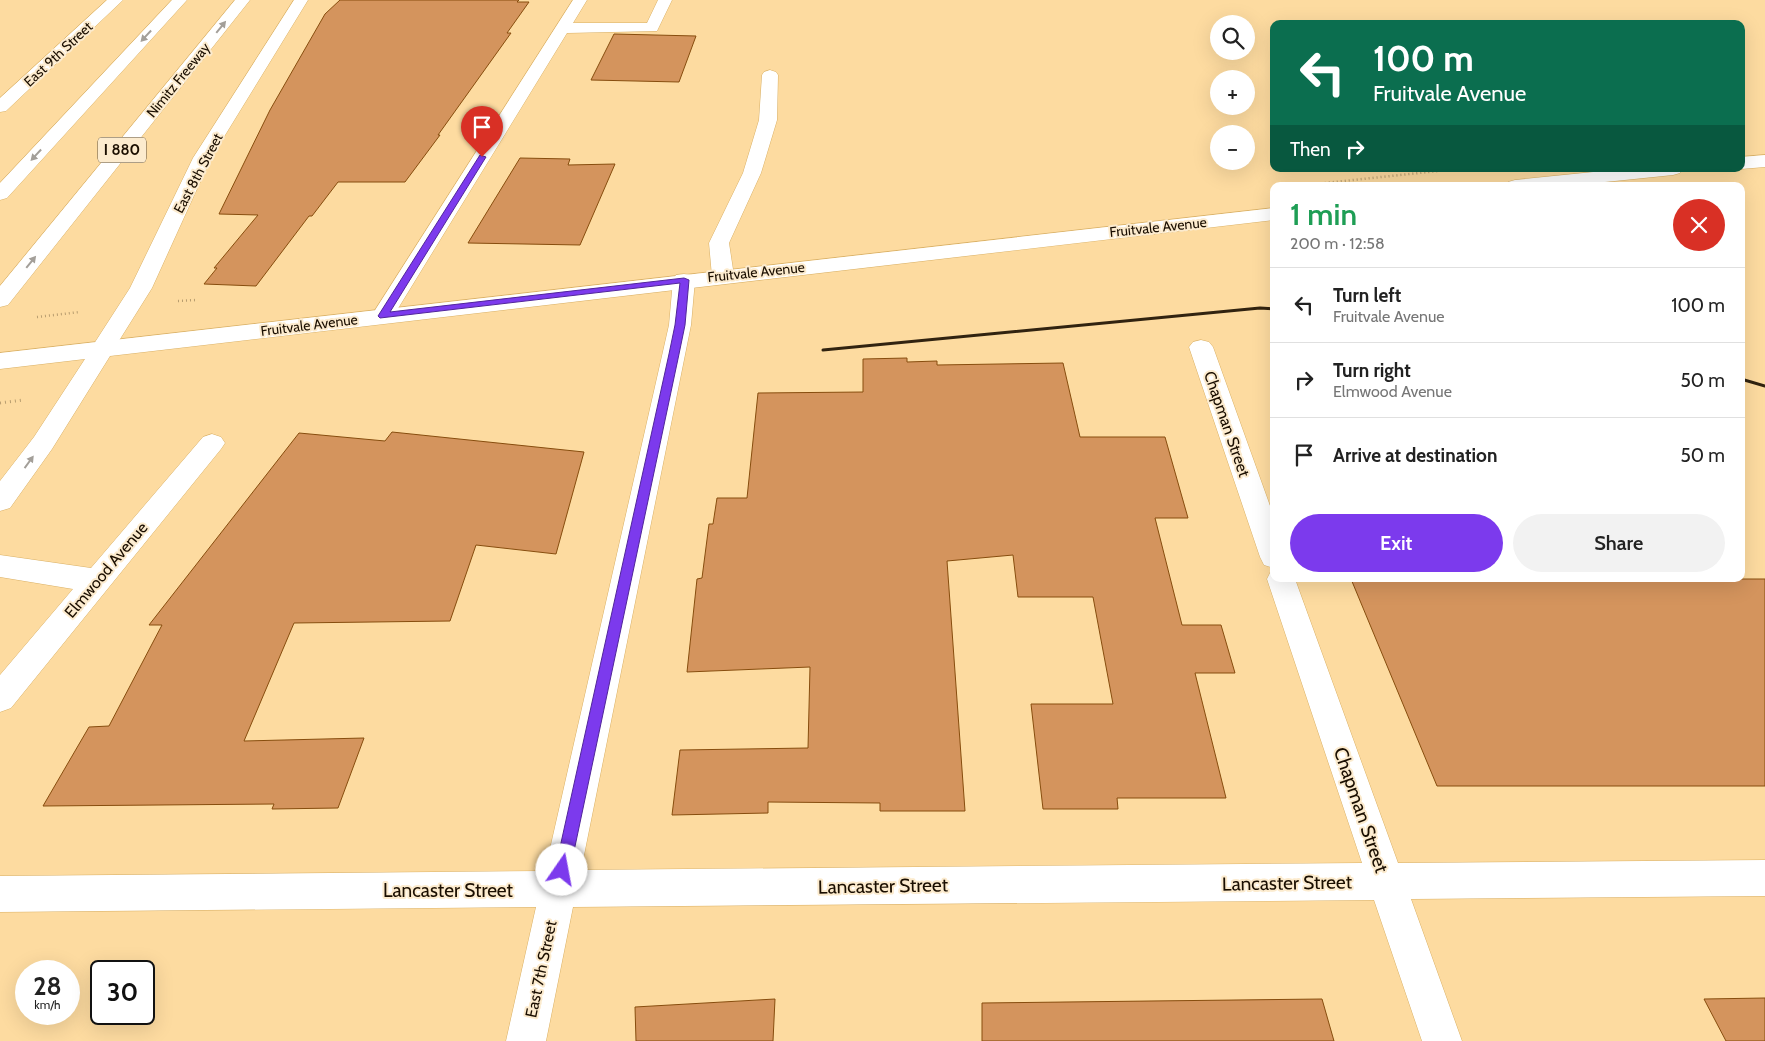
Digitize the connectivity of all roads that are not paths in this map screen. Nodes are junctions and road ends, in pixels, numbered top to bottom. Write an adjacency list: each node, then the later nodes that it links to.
1 (116, 0): 9 (main road, East 9th Street)
2 (180, 0): 14 (main road, one-way to 14)
3 (243, 0): 18 (main road, Nimitz Freeway / I 880, one-way to 3)
4 (301, 0): 21 (main road, East 8th Street)
5 (580, 0): 7 (main road)
6 (665, 0): 7 (main road)
7 (563, 28): 19 (main road)
8 (770, 76): 16 (main road)
9 (0, 107)
10 (1765, 161): 11 (main road)
11 (1745, 163)
12 (1645, 172): 13 (main road)
13 (1552, 182)
14 (0, 194)
15 (1270, 214): 16 (main road, Fruitvale Avenue)
16 (723, 276): 17 (main road, Fruitvale Avenue)
17 (684, 280): 19 (main road, Fruitvale Avenue); 32 (main road, East 7th Street)
18 (0, 300)
19 (383, 316): 21 (main road, Fruitvale Avenue)
20 (1201, 347): 25 (main road, Chapman Street)
21 (102, 350): 22 (main road, Fruitvale Avenue); 24 (main road, one-way to 21)
22 (0, 360)
23 (212, 443): 27 (main road, Elmwood Avenue)
24 (0, 501)
25 (1270, 545)
26 (0, 566): 27 (main road)
27 (97, 581): 29 (main road, Elmwood Avenue)
28 (1282, 582): 31 (main road, Chapman Street)
29 (0, 698)
30 (1765, 878): 31 (main road, Lancaster Street)
31 (1386, 882): 32 (main road, Lancaster Street); 35 (main road, Chapman Street)
32 (558, 889): 33 (main road, Lancaster Street); 34 (main road, East 7th Street)
33 (0, 894)
34 (526, 1041)
35 (1442, 1041)

